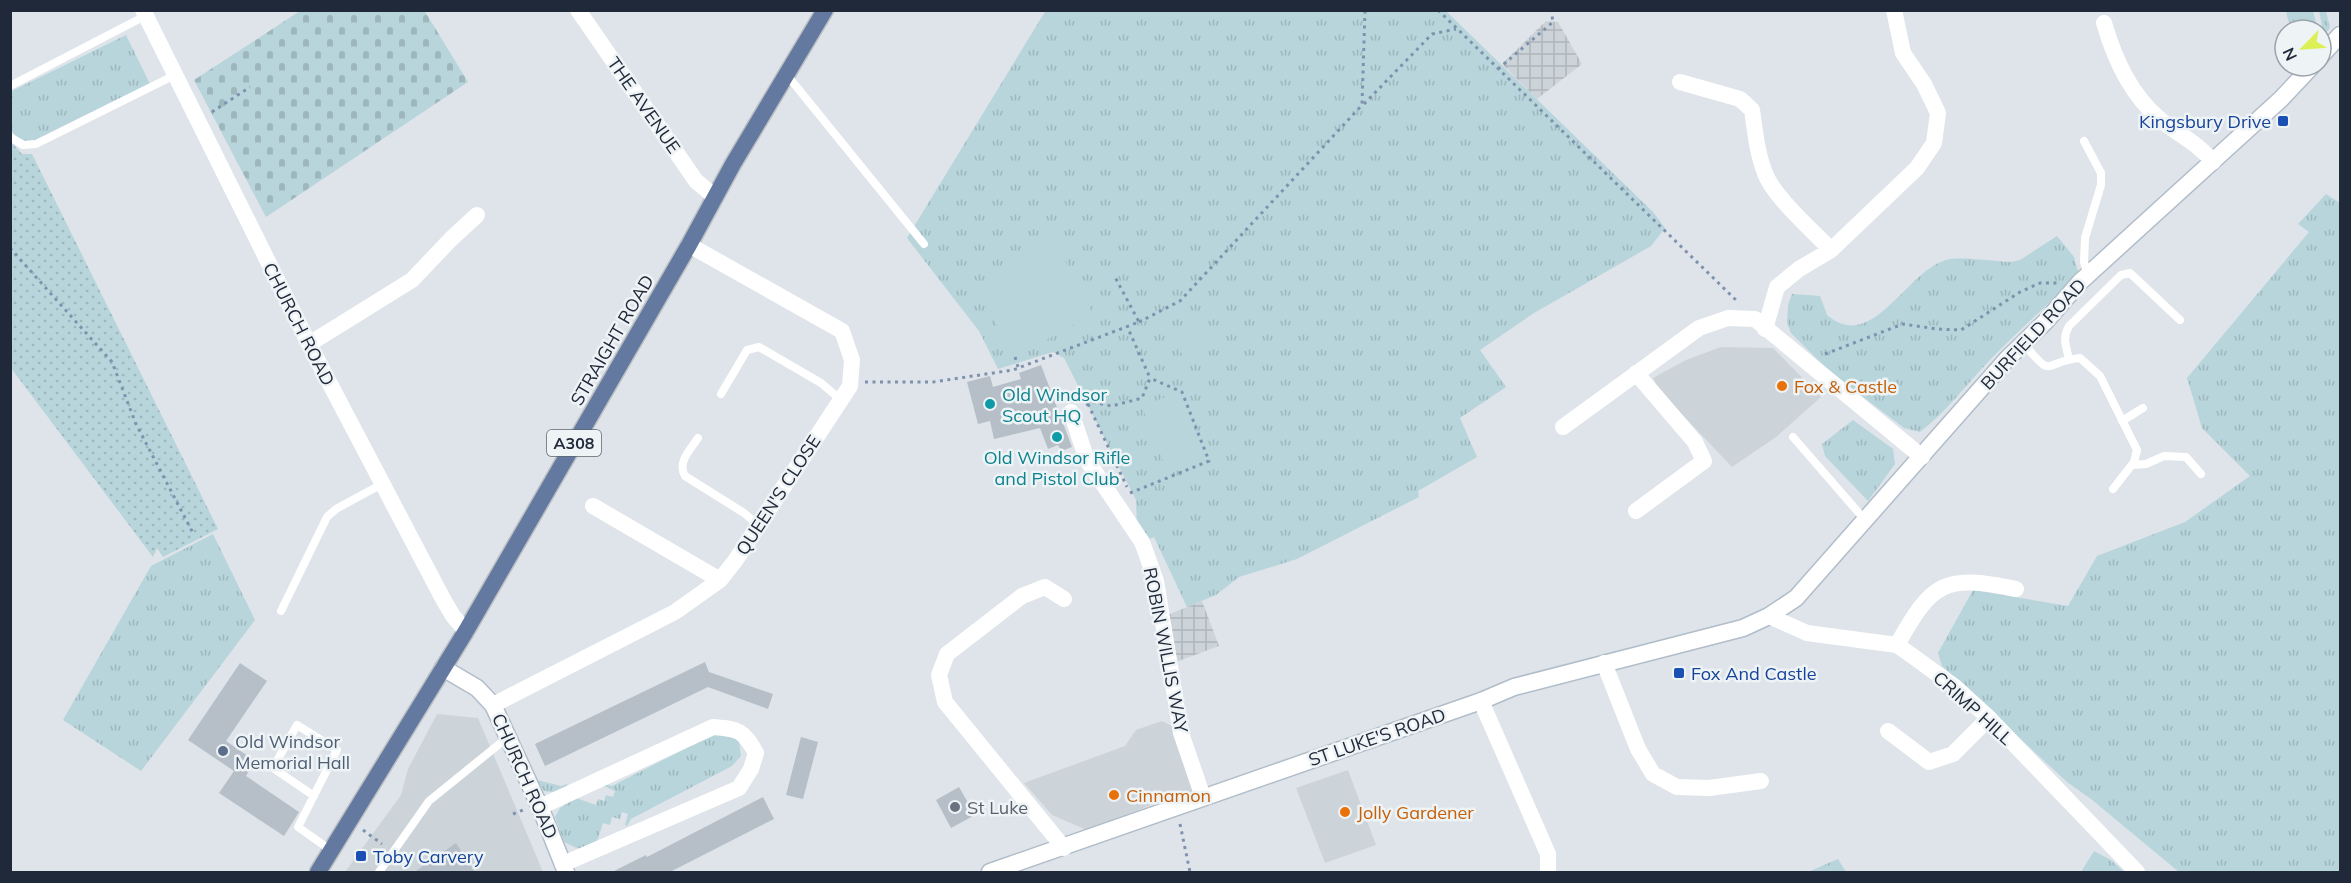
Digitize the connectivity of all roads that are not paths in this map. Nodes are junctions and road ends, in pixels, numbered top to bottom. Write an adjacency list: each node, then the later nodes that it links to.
1 (578, 10): 14 (street, THE AVENUE)
2 (825, 10): 7 (main road, STRAIGHT ROAD / A308)
3 (1894, 10): 18 (street)
4 (144, 13): 6 (street, CHURCH ROAD); 10 (lane)
5 (2104, 23): 13 (street)
6 (175, 75): 11 (lane); 23 (street, CHURCH ROAD)
7 (787, 75): 14 (main road, STRAIGHT ROAD / A308); 16 (lane)
8 (2301, 78): 13 (street, BURFIELD ROAD)
9 (1680, 82): 18 (street)
10 (10, 86)
11 (10, 137)
12 (2084, 141): 19 (lane)
13 (2212, 162): 19 (street, BURFIELD ROAD)
14 (714, 196): 17 (main road, STRAIGHT ROAD / A308)
15 (477, 215): 23 (street)
16 (924, 244)
17 (689, 245): 27 (street, QUEEN'S CLOSE); 48 (main road, STRAIGHT ROAD / A308)
18 (1831, 250): 21 (street)
19 (2084, 279): 22 (street, BURFIELD ROAD)
20 (2180, 320): 24 (lane)
21 (1760, 324): 25 (street); 34 (street)
22 (2023, 343): 24 (lane); 34 (street, BURFIELD ROAD)
23 (309, 344): 37 (street, CHURCH ROAD)
24 (2069, 359): 30 (lane)
25 (1636, 373): 31 (street); 40 (street)
26 (721, 394): 27 (lane)
27 (841, 400): 42 (street, QUEEN'S CLOSE)
28 (2143, 408): 30 (lane)
29 (1071, 412): 59 (street, ROBIN WILLIS WAY)
30 (2122, 421): 35 (lane)
31 (1563, 427)
32 (1793, 437): 41 (lane)
33 (698, 438): 42 (lane)
34 (1922, 457): 41 (street, BURFIELD ROAD)
35 (2132, 465): 36 (lane); 38 (lane)
36 (2201, 474)
37 (382, 484): 46 (lane); 48 (street, CHURCH ROAD)
38 (2113, 489)
39 (593, 506): 43 (street)
40 (1636, 511)
41 (1865, 520): 47 (street, BURFIELD ROAD)
42 (758, 525): 43 (street, QUEEN'S CLOSE)
43 (720, 580): 53 (street, QUEEN'S CLOSE)
44 (2016, 589): 49 (street)
45 (1064, 599): 61 (street)
46 (281, 611)
47 (1769, 616): 49 (street, CRIMP HILL); 50 (street, ST LUKE'S ROAD)
48 (466, 631): 51 (main road, STRAIGHT ROAD / A308)
49 (1897, 645): 54 (street, CRIMP HILL)
50 (1604, 663): 52 (street, ST LUKE'S ROAD); 57 (street)
51 (443, 668): 53 (street, CHURCH ROAD); 62 (main road, STRAIGHT ROAD / A308)
52 (1481, 700): 59 (street, ST LUKE'S ROAD); 67 (street)
53 (493, 705): 56 (street, CHURCH ROAD)
54 (1989, 718): 55 (street); 68 (street, CRIMP HILL)
55 (1888, 731)
56 (508, 737): 60 (street, CHURCH ROAD); 65 (lane)
57 (1761, 781)
58 (314, 796): 58 (lane); 62 (lane)
59 (1203, 797): 61 (street, ST LUKE'S ROAD)
60 (540, 807): 63 (street, CHURCH ROAD); 63 (street)
61 (1064, 848): 66 (street, ST LUKE'S ROAD)
62 (332, 851): 64 (main road, STRAIGHT ROAD / A308)
63 (565, 868)
64 (318, 873)
65 (379, 873)
66 (990, 873)
67 (1548, 873)
68 (2137, 873)

